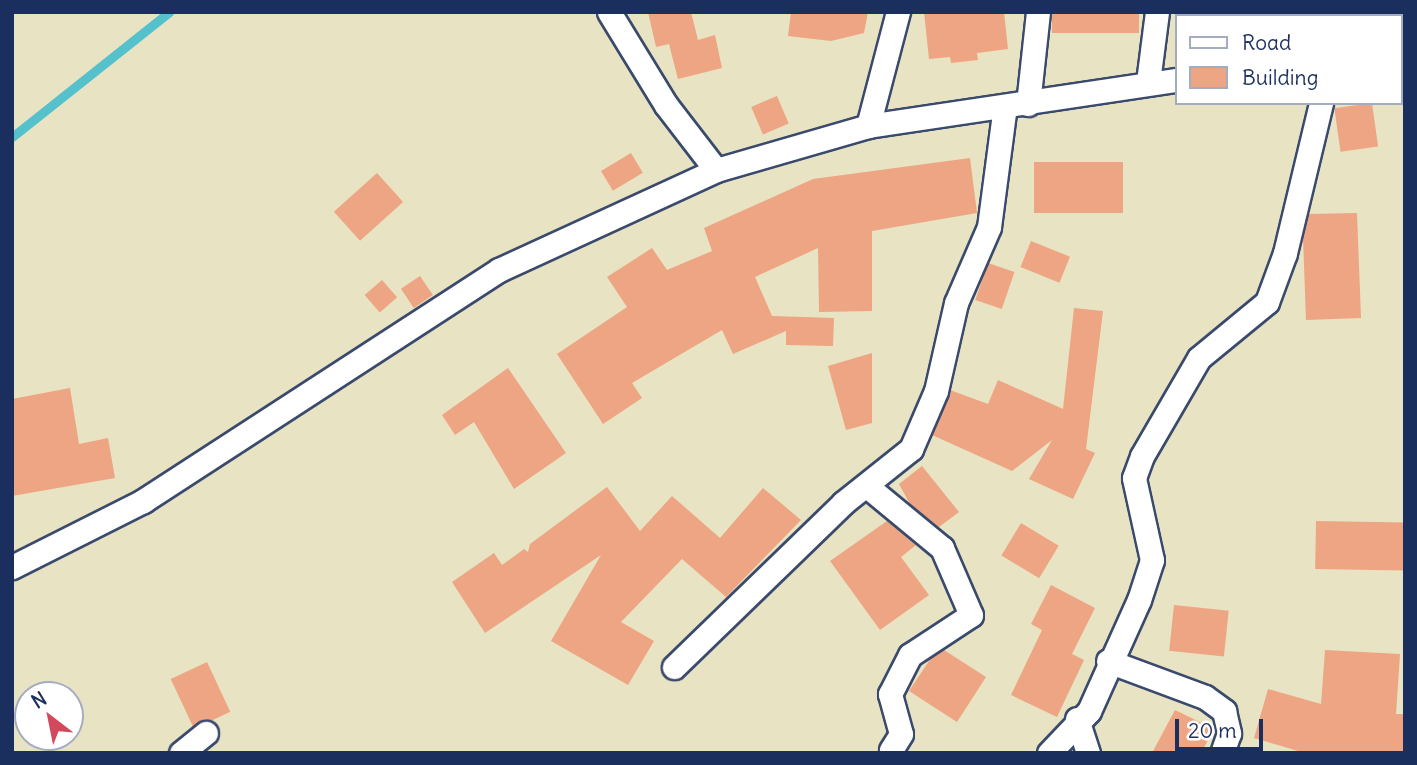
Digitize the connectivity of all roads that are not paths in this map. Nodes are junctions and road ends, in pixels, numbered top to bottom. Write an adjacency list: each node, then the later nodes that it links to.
1 (609, 12): 11 (street)
2 (898, 12): 10 (street)
3 (1038, 12): 7 (street)
4 (1157, 12): 6 (street)
5 (1176, 80): 6 (street)
6 (1148, 82): 7 (street)
7 (1028, 104): 9 (street)
8 (1321, 105): 14 (street)
9 (1005, 106): 10 (street); 12 (street)
10 (868, 126): 11 (street)
11 (716, 170): 13 (street)
12 (868, 487): 15 (street); 18 (street)
13 (12, 567)
14 (1108, 661): 16 (street); 22 (street)
15 (674, 667)
16 (1077, 719): 20 (street); 21 (street)
17 (206, 733): 19 (street)
18 (891, 750)
19 (181, 753)
20 (1049, 753)
21 (1088, 753)
22 (1222, 753)

